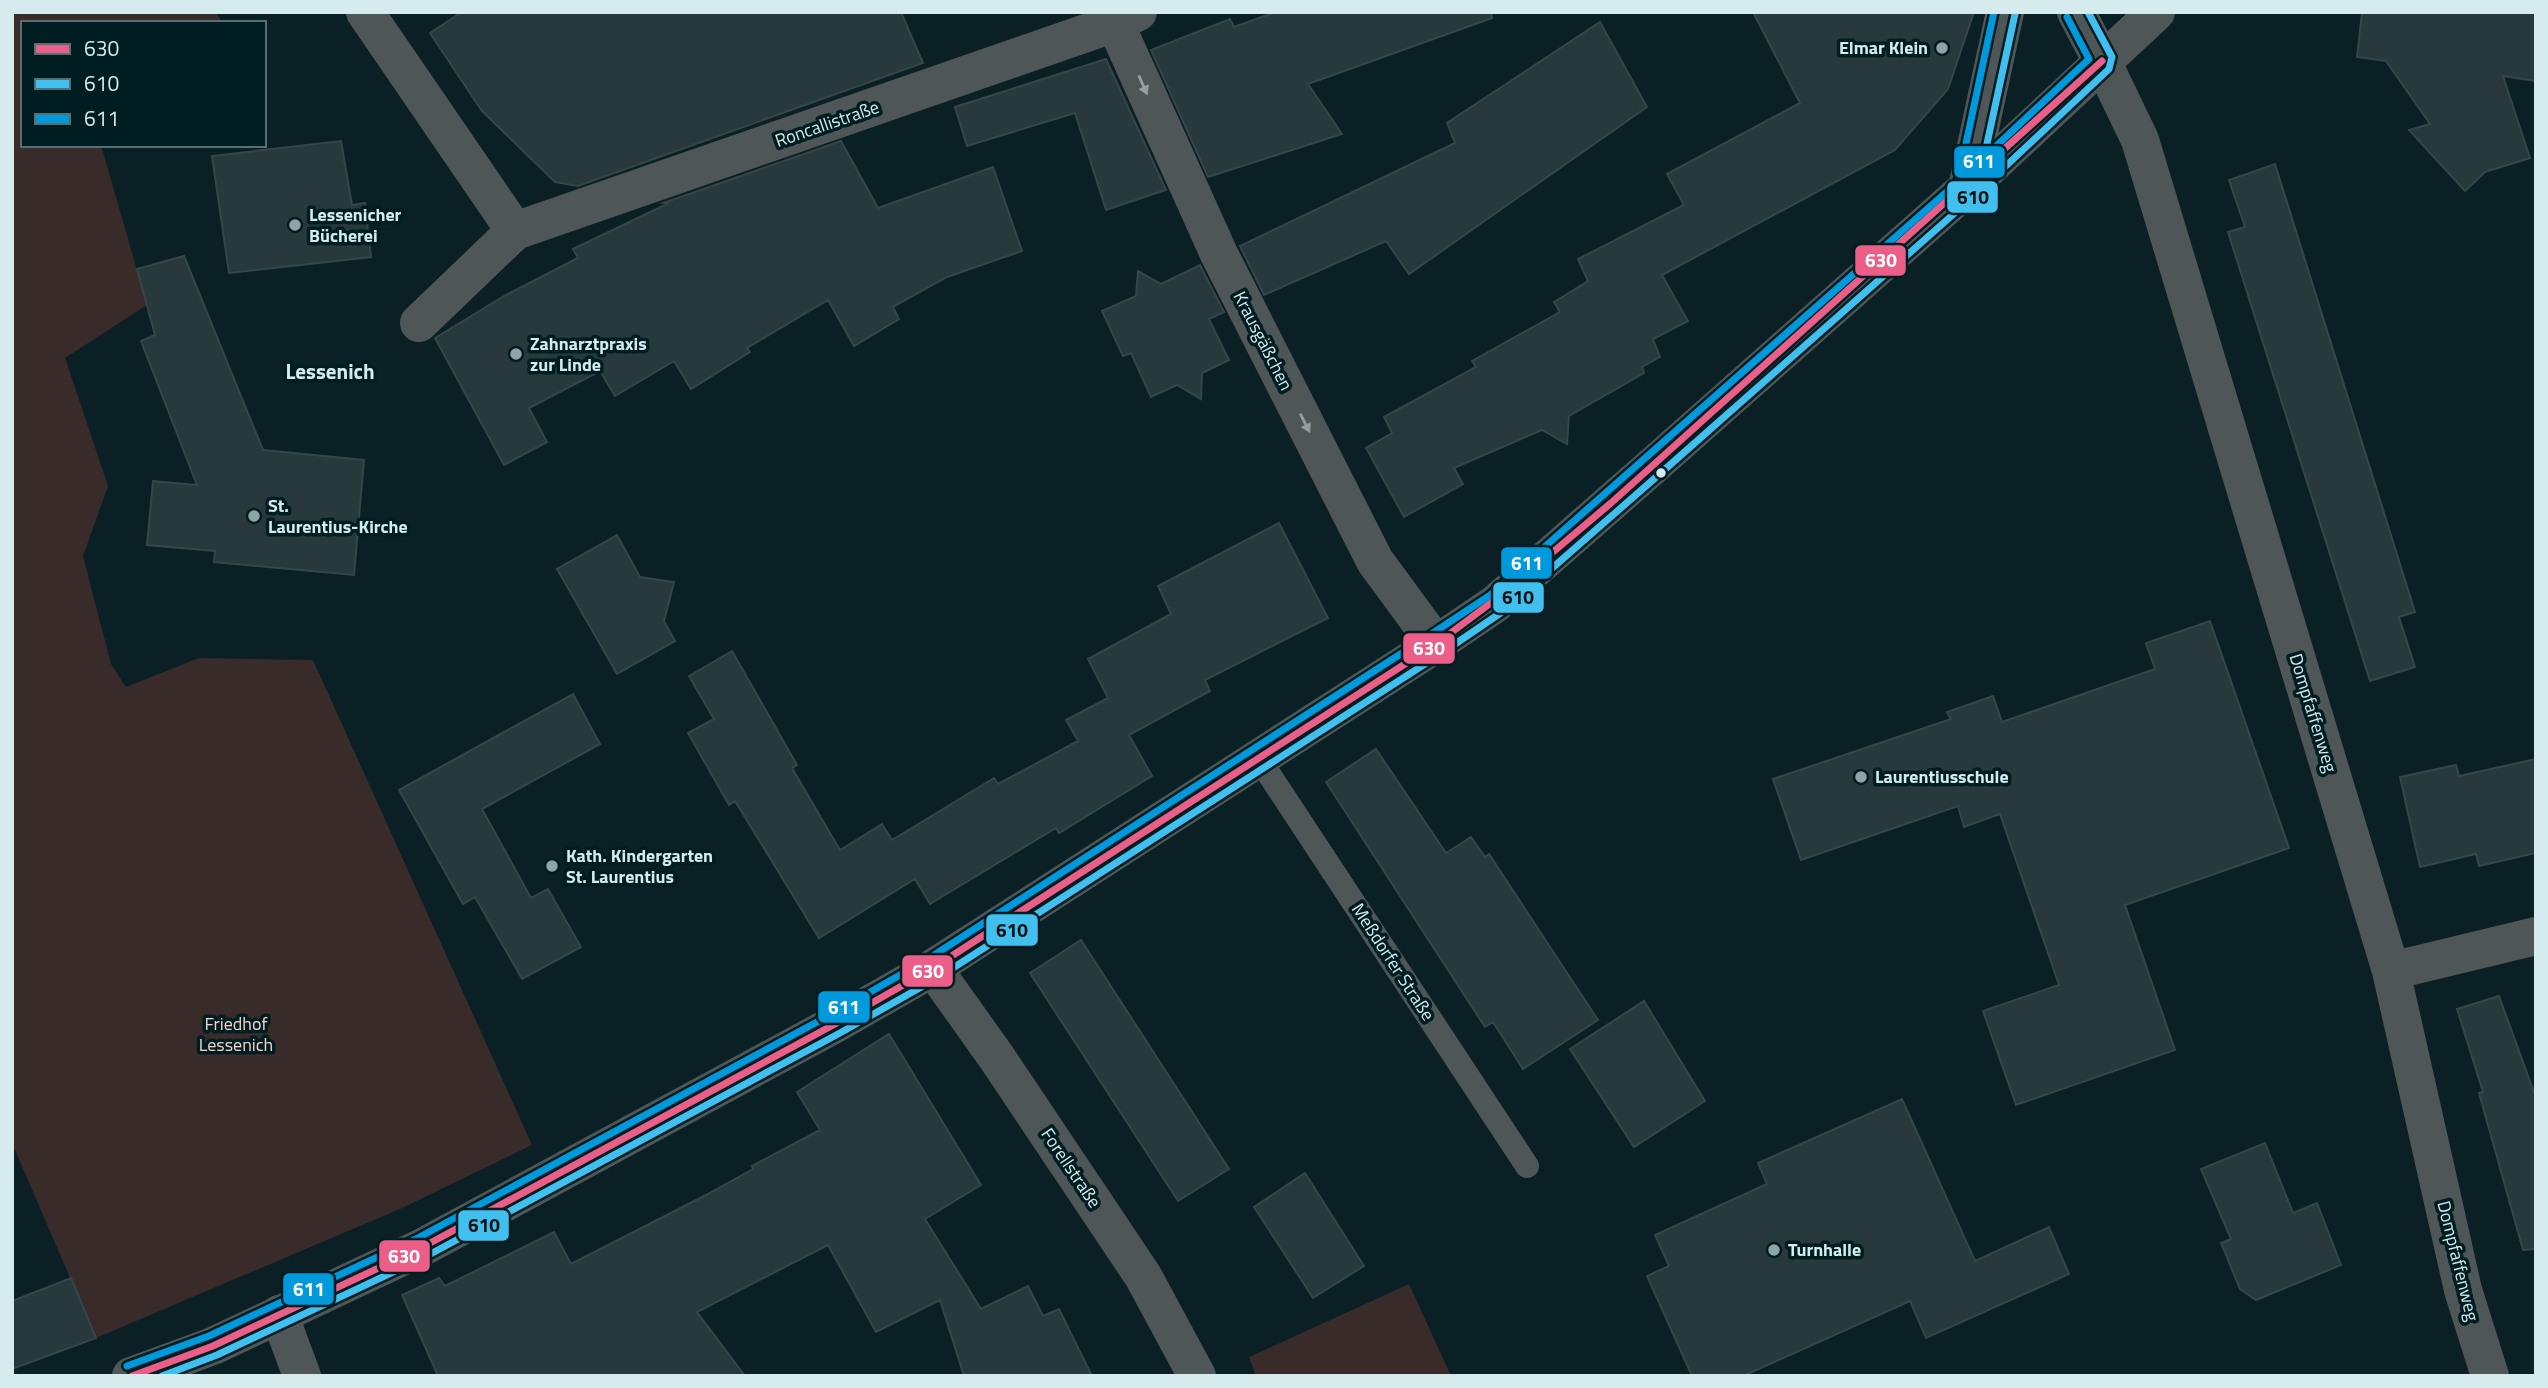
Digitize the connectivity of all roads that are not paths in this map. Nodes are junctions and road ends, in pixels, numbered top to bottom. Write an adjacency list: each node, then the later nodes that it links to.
1 (365, 12): 8 (street)
2 (2005, 12): 7 (street)
3 (2076, 12): 6 (street, Dompfaffenweg)
4 (2157, 12): 6 (street)
5 (1126, 18): 8 (street, Roncallistraße); 10 (street, Krausgäßchen, one-way to 10)
6 (2102, 61): 7 (street); 14 (street, Dompfaffenweg)
7 (1966, 188): 10 (street)
8 (515, 231): 9 (street, Roncallistraße)
9 (419, 323)
10 (1436, 644): 11 (street)
11 (1259, 759): 13 (street); 15 (lane, Meßdorfer Straße)
12 (2536, 936): 14 (street)
13 (933, 968): 16 (street); 19 (street, Forellstraße)
14 (2391, 971): 20 (street, Dompfaffenweg)
15 (1527, 1166)
16 (279, 1314): 17 (street); 18 (street)
17 (131, 1376)
18 (302, 1376)
19 (1197, 1376)
20 (2490, 1376)

